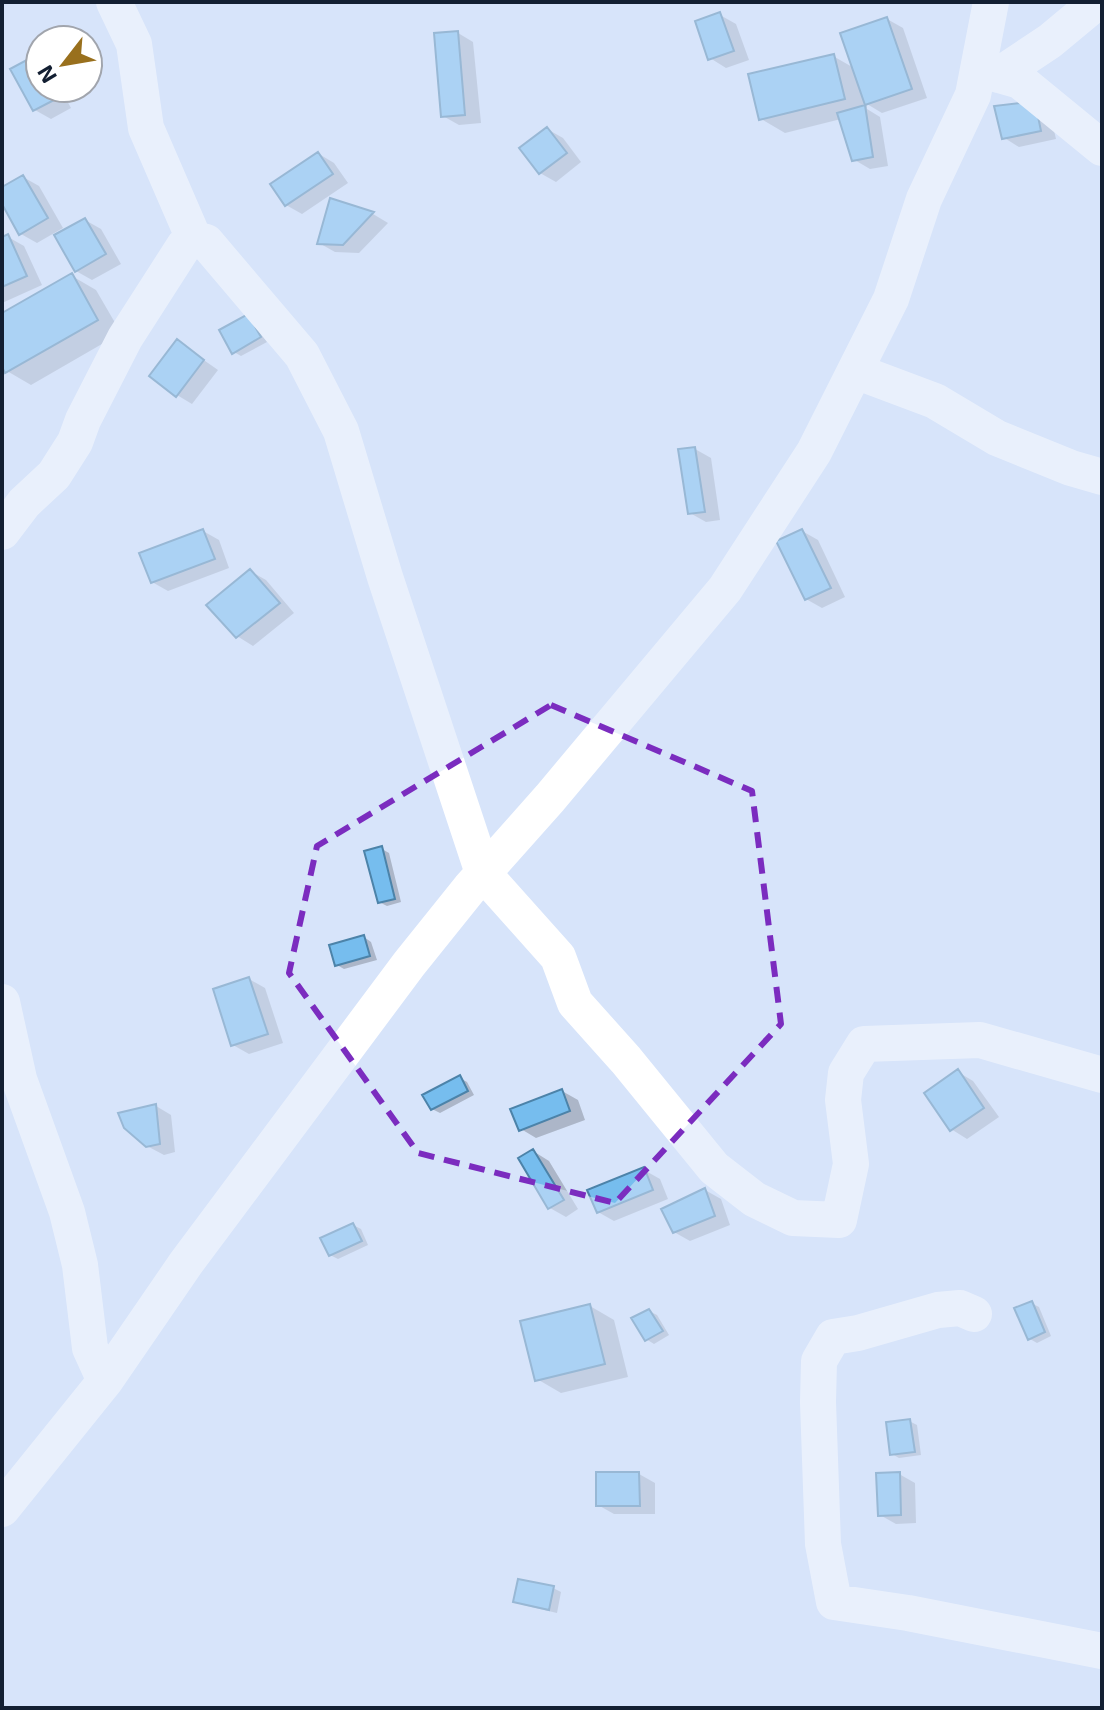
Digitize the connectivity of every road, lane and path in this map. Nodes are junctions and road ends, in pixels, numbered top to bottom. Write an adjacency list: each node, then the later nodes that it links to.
1 (114, 2): 6 (street)
2 (991, 2): 4 (street)
3 (1097, 2): 4 (street)
4 (989, 70): 5 (street); 7 (street)
5 (1102, 148)
6 (194, 239): 9 (street); 10 (street)
7 (855, 371): 8 (street); 10 (street)
8 (1102, 477)
9 (2, 532)
10 (483, 873): 12 (street); 14 (street)
11 (2, 1002): 14 (street)
12 (1102, 1075)
13 (974, 1314): 16 (street)
14 (105, 1381): 15 (street)
15 (2, 1509)
16 (1102, 1651)

